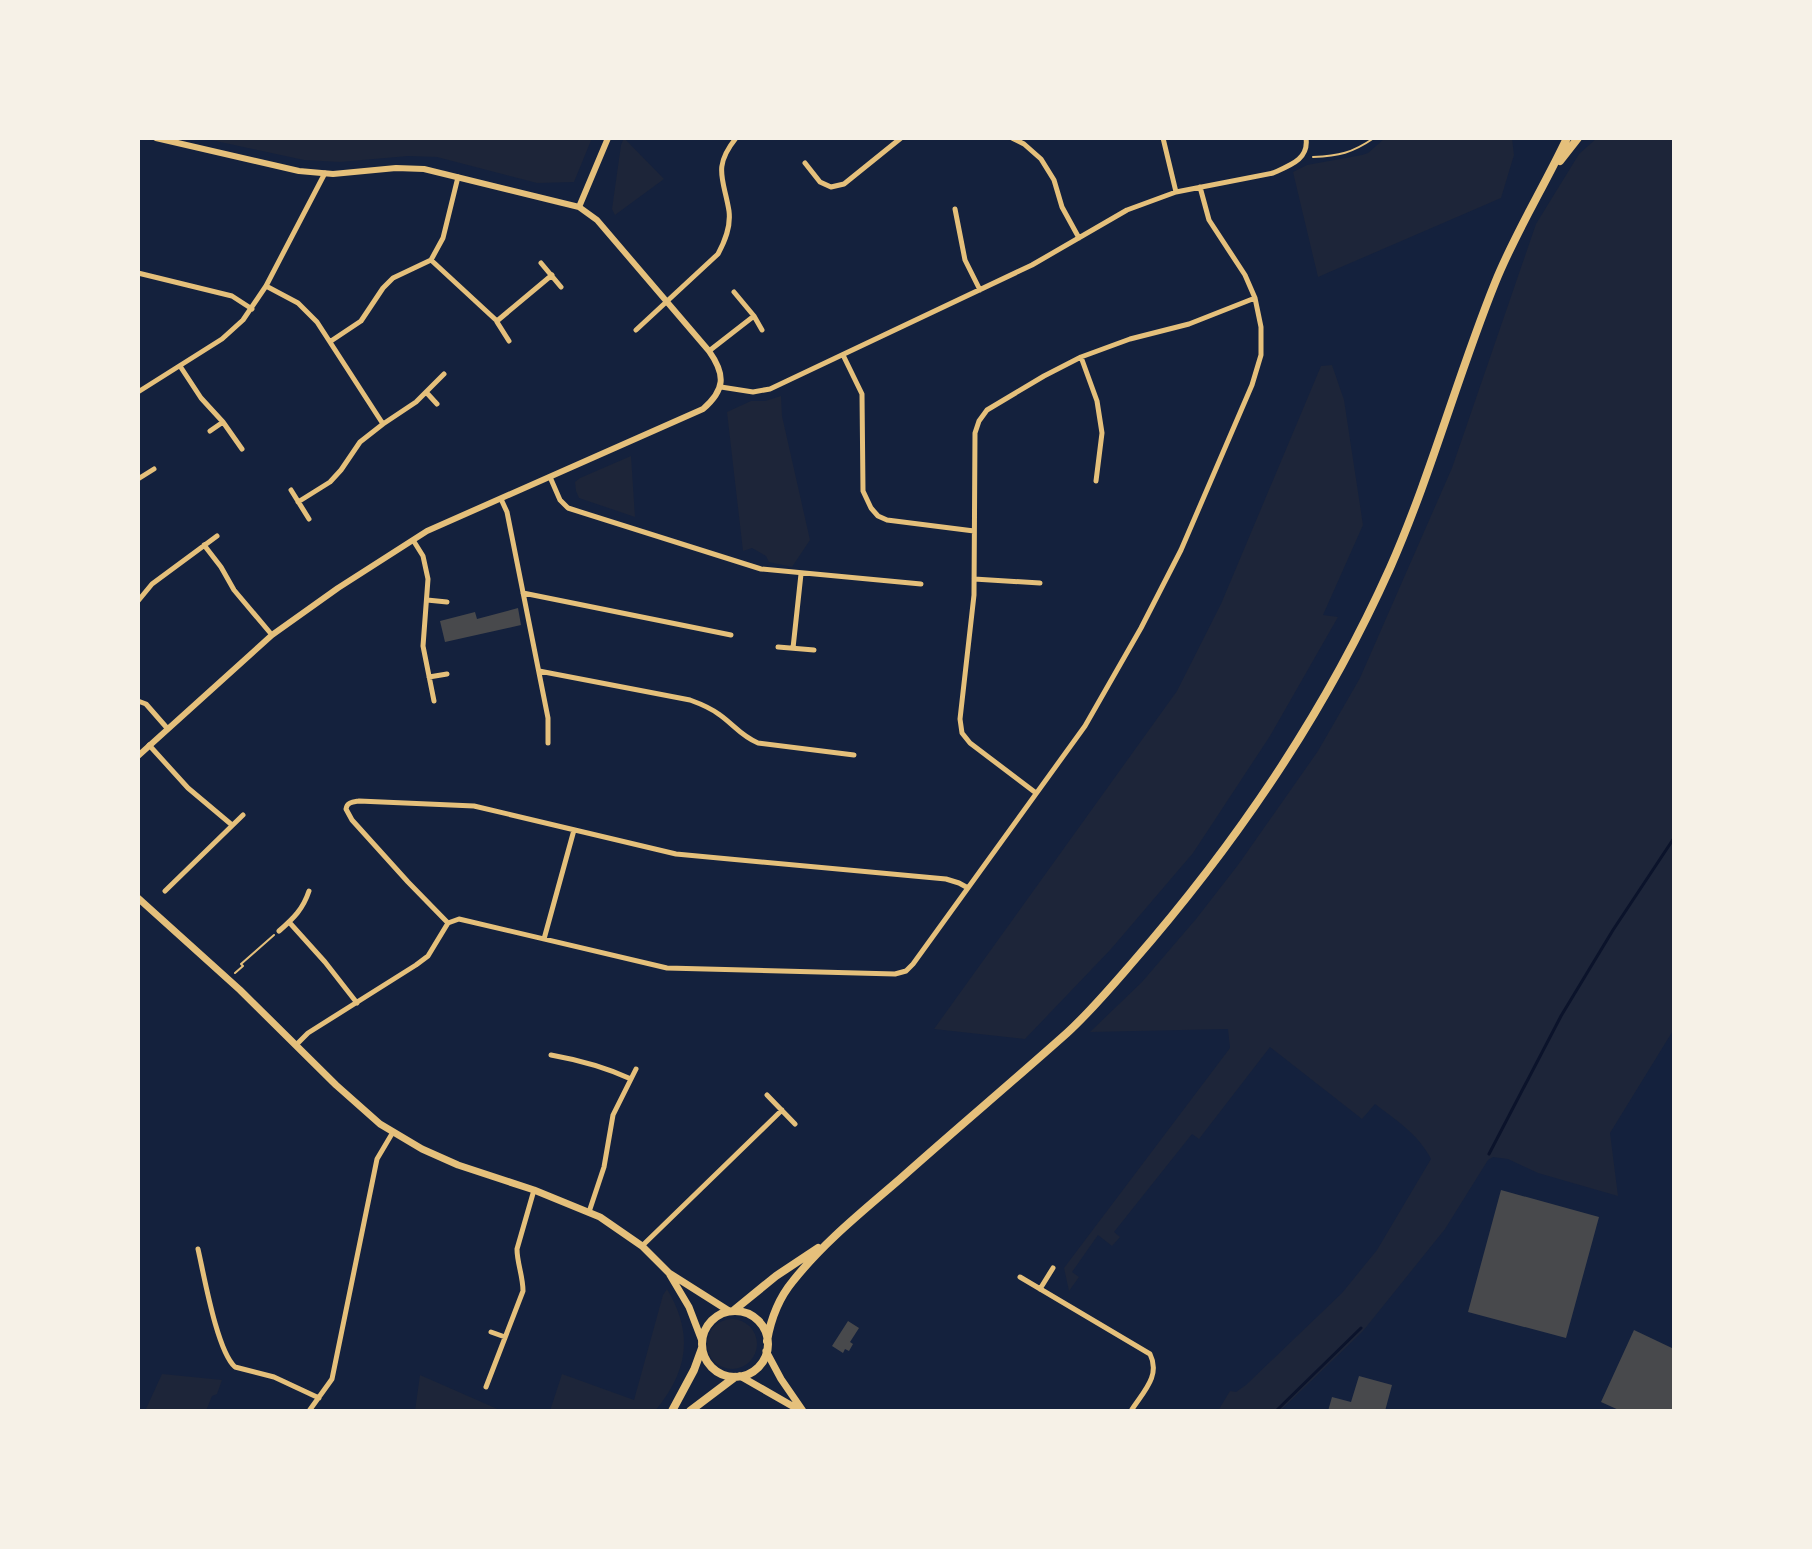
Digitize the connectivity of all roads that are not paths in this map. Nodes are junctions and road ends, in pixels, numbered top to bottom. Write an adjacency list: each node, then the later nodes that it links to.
1 (156, 138): 11 (street)
2 (608, 138): 16 (street)
3 (736, 138): 28 (street)
4 (901, 138): 10 (street)
5 (1012, 138): 18 (street)
6 (1163, 138): 15 (street)
7 (1306, 138): 14 (street)
8 (1567, 138): 12 (main road)
9 (1578, 138): 12 (main road)
10 (805, 163)
11 (325, 173): 13 (street); 23 (street)
12 (1550, 174): 107 (main road)
13 (458, 177): 16 (street); 19 (street)
14 (1200, 187): 15 (street); 27 (street)
15 (1176, 192): 18 (street)
16 (579, 207): 28 (street)
17 (955, 209): 25 (street)
18 (1079, 238): 25 (street)
19 (431, 260): 31 (street); 34 (street)
20 (541, 263): 22 (street)
21 (138, 273): 29 (street)
22 (552, 275): 24 (street); 31 (street)
23 (266, 286): 29 (street); 34 (street)
24 (561, 287)
25 (980, 290): 37 (street)
26 (734, 292): 30 (street)
27 (1255, 298): 38 (street); 84 (street)
28 (667, 301): 32 (street); 36 (street)
29 (252, 309): 39 (street)
30 (754, 316): 33 (street); 36 (street)
31 (497, 321): 35 (street)
32 (636, 330)
33 (762, 330)
34 (331, 341): 46 (street)
35 (509, 341)
36 (709, 351): 41 (street)
37 (843, 355): 41 (street); 57 (street)
38 (1081, 357): 52 (street); 57 (street)
39 (180, 366): 42 (street); 45 (street)
40 (444, 374): 43 (street)
41 (721, 387): 50 (street)
42 (138, 392)
43 (426, 392): 44 (street); 46 (street)
44 (437, 404)
45 (223, 422): 47 (street); 48 (street)
46 (383, 424): 55 (street)
47 (210, 431)
48 (242, 449)
49 (154, 469): 51 (street)
50 (550, 477): 54 (street); 61 (street)
51 (138, 479)
52 (1096, 481)
53 (291, 490): 55 (street)
54 (501, 499): 59 (street); 65 (street)
55 (298, 502): 56 (street)
56 (309, 519)
57 (974, 531): 62 (street)
58 (217, 536): 60 (street)
59 (413, 540): 66 (street); 69 (street)
60 (204, 545): 67 (street); 69 (street)
61 (801, 574): 64 (street); 72 (street)
62 (974, 579): 63 (street); 84 (street)
63 (1040, 583)
64 (921, 584)
65 (523, 593): 70 (street); 74 (street)
66 (427, 600): 68 (street); 76 (street)
67 (138, 601)
68 (447, 602)
69 (272, 635): 79 (street)
70 (731, 635)
71 (778, 647): 72 (street)
72 (793, 648): 73 (street)
73 (814, 650)
74 (539, 671): 80 (street); 82 (street)
75 (447, 674): 76 (street)
76 (429, 677): 78 (street)
77 (138, 701): 79 (street)
78 (434, 701)
79 (167, 728): 81 (street)
80 (548, 743)
81 (149, 745): 83 (street); 86 (street)
82 (854, 755)
83 (138, 756)
84 (1036, 793): 88 (street)
85 (243, 815): 86 (street)
86 (232, 825): 89 (street)
87 (574, 830): 88 (street); 93 (street); 95 (street)
88 (968, 888): 95 (street)
89 (165, 891)
90 (309, 891): 92 (street)
91 (138, 898): 97 (main road)
92 (289, 922): 94 (street); 96 (street)
93 (448, 923): 95 (street); 96 (street)
94 (279, 931)
95 (544, 939)
96 (357, 1003): 97 (street)
97 (296, 1045): 104 (main road)
98 (551, 1055): 100 (street)
99 (636, 1069): 100 (street)
100 (631, 1079): 106 (street)
101 (767, 1095): 102 (street)
102 (782, 1110): 103 (street); 108 (street)
103 (795, 1124)
104 (393, 1132): 105 (main road); 122 (street)
105 (534, 1190): 106 (main road); 116 (street)
106 (589, 1212): 108 (main road)
107 (828, 1241): 114 (main road); 117 (main road)
108 (642, 1246): 111 (main road)
109 (198, 1249): 122 (street)
110 (1053, 1268): 113 (street)
111 (669, 1273): 114 (main road); 118 (main road)
112 (1020, 1277): 113 (street)
113 (1040, 1289): 127 (street)
114 (731, 1311): 117 (main road); 118 (main road)
115 (491, 1332): 116 (street)
116 (505, 1337): 121 (street)
117 (767, 1341): 119 (main road)
118 (702, 1345): 120 (main road); 124 (main road)
119 (766, 1351): 120 (main road); 126 (main road)
120 (738, 1376): 125 (main road); 126 (main road)
121 (486, 1387)
122 (319, 1398): 123 (street)
123 (309, 1411)
124 (672, 1411)
125 (690, 1411)
126 (802, 1411)
127 (1131, 1411)

